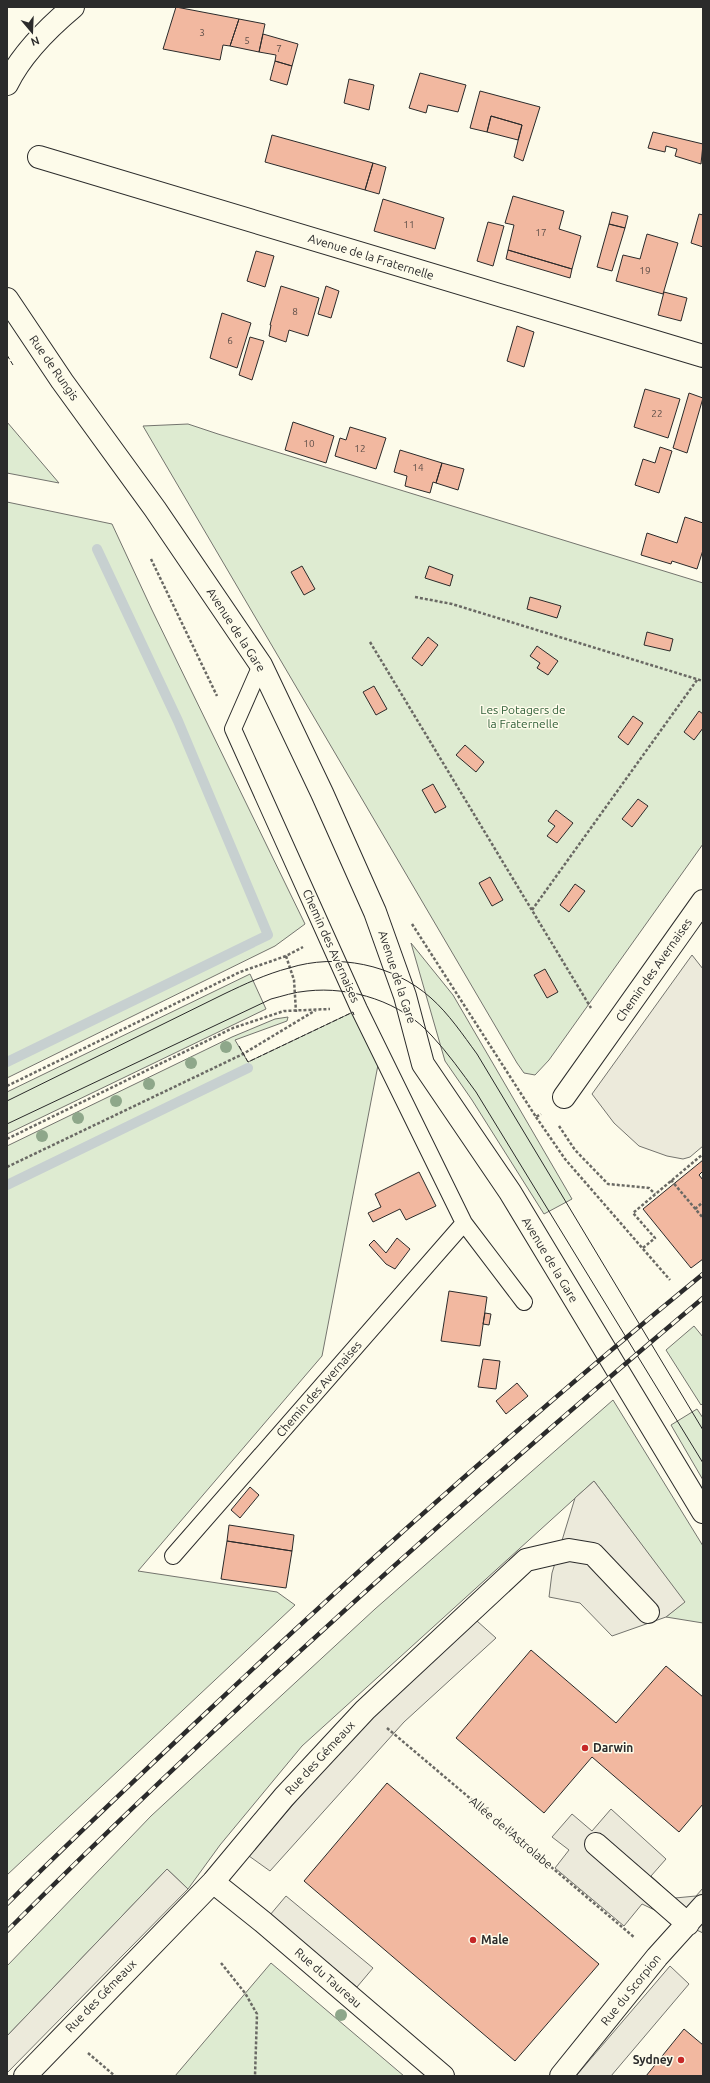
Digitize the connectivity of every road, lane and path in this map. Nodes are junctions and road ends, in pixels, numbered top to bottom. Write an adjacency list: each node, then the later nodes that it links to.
1 (73, 7): 2 (street)
2 (7, 84)
3 (39, 157): 5 (street, Avenue de la Fraternelle)
4 (7, 299): 6 (street, Rue de Rungis)
5 (703, 356)
6 (102, 436): 10 (street, Avenue de la Gare)
7 (150, 558): 13 (path)
8 (415, 597): 11 (path)
9 (370, 642): 15 (path)
10 (261, 665): 13 (lane); 39 (street, Avenue de la Gare)
11 (697, 680): 12 (path); 15 (path)
12 (703, 681)
13 (233, 729): 17 (lane, Chemin des Avernaises)
14 (703, 901): 24 (street, Chemin des Avernaises)
15 (532, 910): 21 (path)
16 (410, 920): 25 (path)
17 (327, 935): 18 (path); 20 (lane, Chemin des Avernaises)
18 (286, 956): 22 (path); 23 (path)
19 (318, 1009): 20 (path); 22 (path); 29 (path)
20 (359, 1009): 35 (lane, Chemin des Avernaises)
21 (591, 1009)
22 (296, 1012): 27 (path)
23 (7, 1086)
24 (556, 1104): 25 (path)
25 (536, 1117): 36 (path)
26 (557, 1124): 31 (path)
27 (7, 1139)
28 (703, 1154): 30 (path)
29 (7, 1167)
30 (671, 1180): 31 (path); 33 (path)
31 (655, 1194): 36 (path)
32 (703, 1202): 33 (path)
33 (695, 1209): 34 (path)
34 (703, 1218)
35 (464, 1223): 38 (lane, Chemin des Avernaises); 40 (lane, Chemin des Avernaises)
36 (643, 1248): 37 (path)
37 (670, 1280)
38 (524, 1302)
39 (703, 1512)
40 (173, 1556)
41 (648, 1612): 42 (street, Rue des Gémeaux)
42 (366, 1710): 44 (street, Rue des Gémeaux); 47 (path, Allée de l'Astrolabe)
43 (596, 1844): 46 (street)
44 (213, 1882): 49 (street, Rue des Gémeaux); 53 (street, Rue du Taureau)
45 (703, 1906): 46 (street, Rue du Scorpion)
46 (688, 1924): 47 (street, Rue du Scorpion)
47 (657, 1957): 54 (street, Rue du Scorpion)
48 (221, 1962): 52 (path)
49 (65, 2033): 50 (street, Rue des Gémeaux); 51 (path)
50 (25, 2076)
51 (115, 2076)
52 (255, 2076)
53 (443, 2076)
54 (561, 2076)

